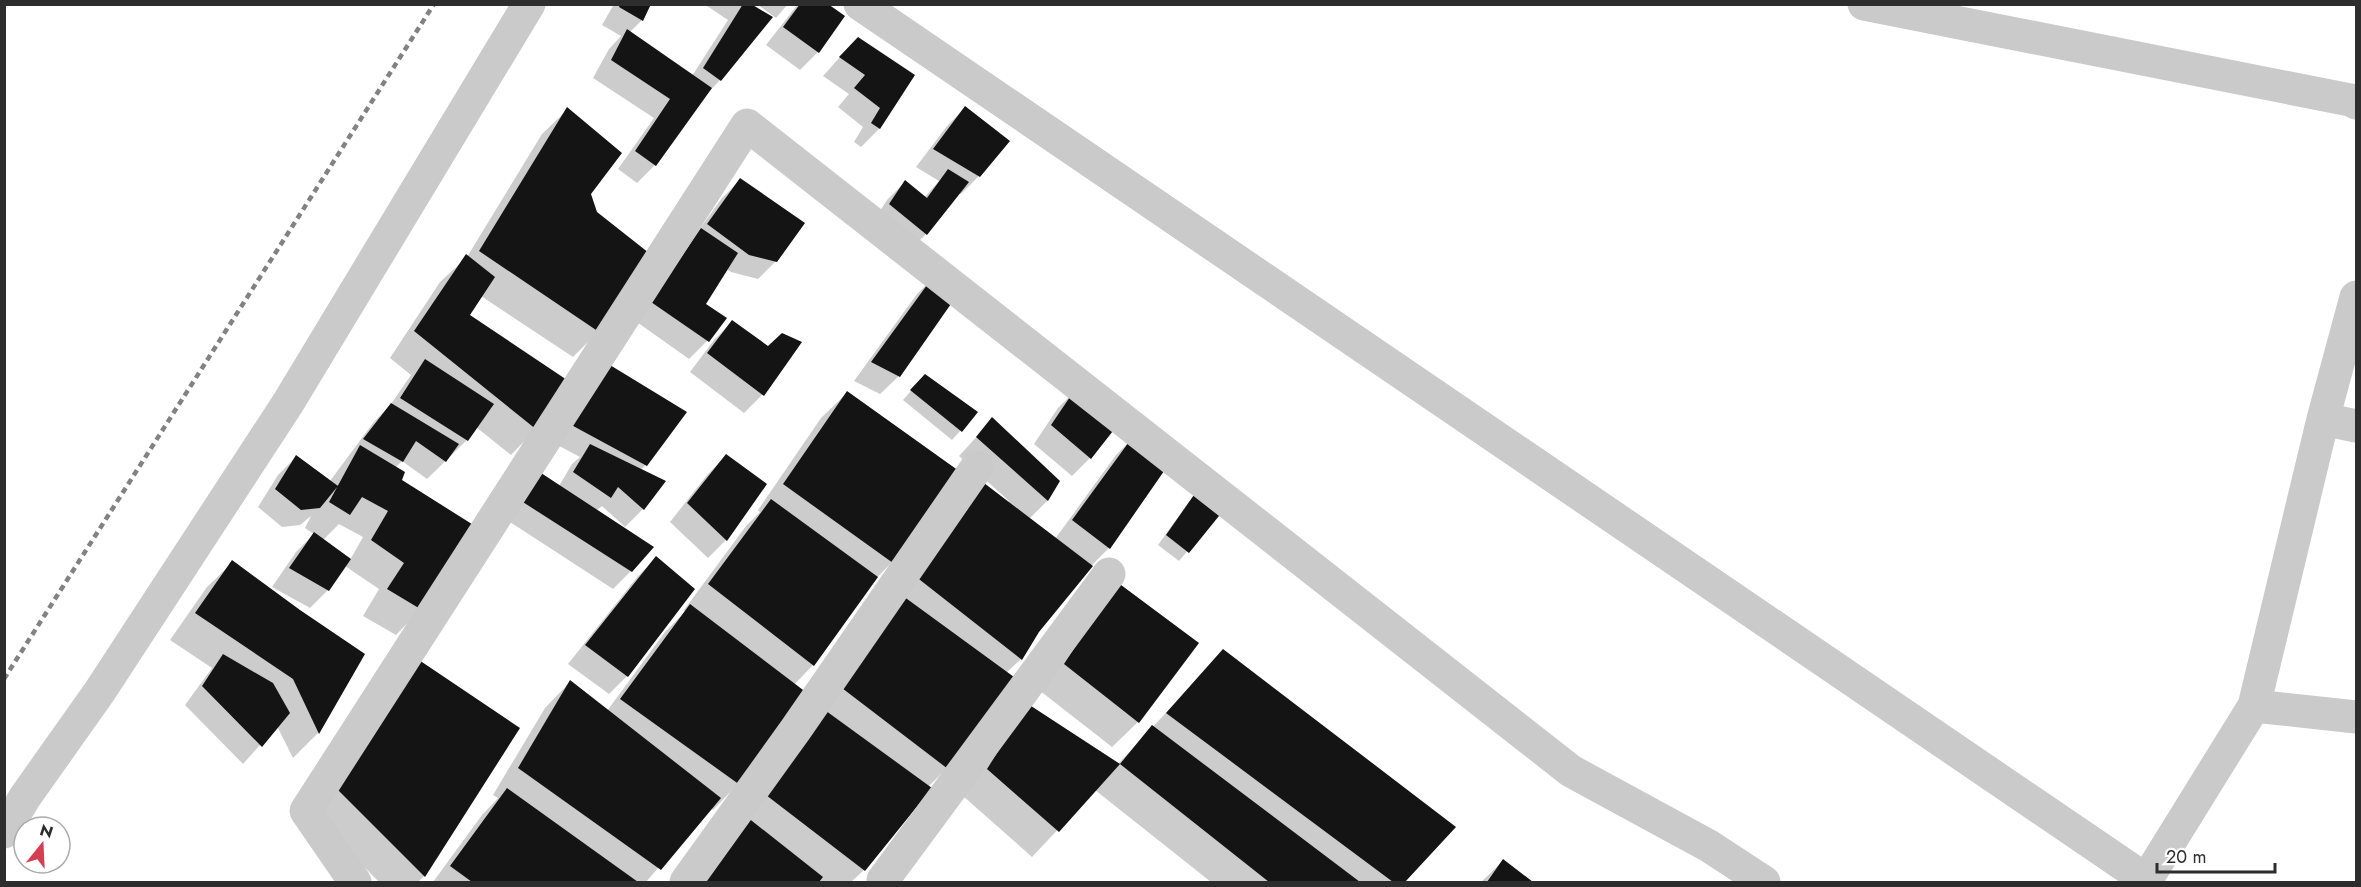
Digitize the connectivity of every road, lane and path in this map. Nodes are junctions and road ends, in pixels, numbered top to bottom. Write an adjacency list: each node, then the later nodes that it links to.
1 (529, 4): 12 (street)
2 (860, 4): 17 (street)
3 (1864, 4): 4 (street)
4 (2356, 103)
5 (2356, 297): 6 (street)
6 (2323, 419): 7 (street); 10 (street)
7 (2356, 426)
8 (977, 468): 14 (street)
9 (1109, 574): 15 (street)
10 (2254, 705): 11 (street); 17 (street)
11 (2356, 717)
12 (4, 832)
13 (355, 882): 16 (street)
14 (686, 882)
15 (884, 882)
16 (1764, 882)
17 (2147, 882)

